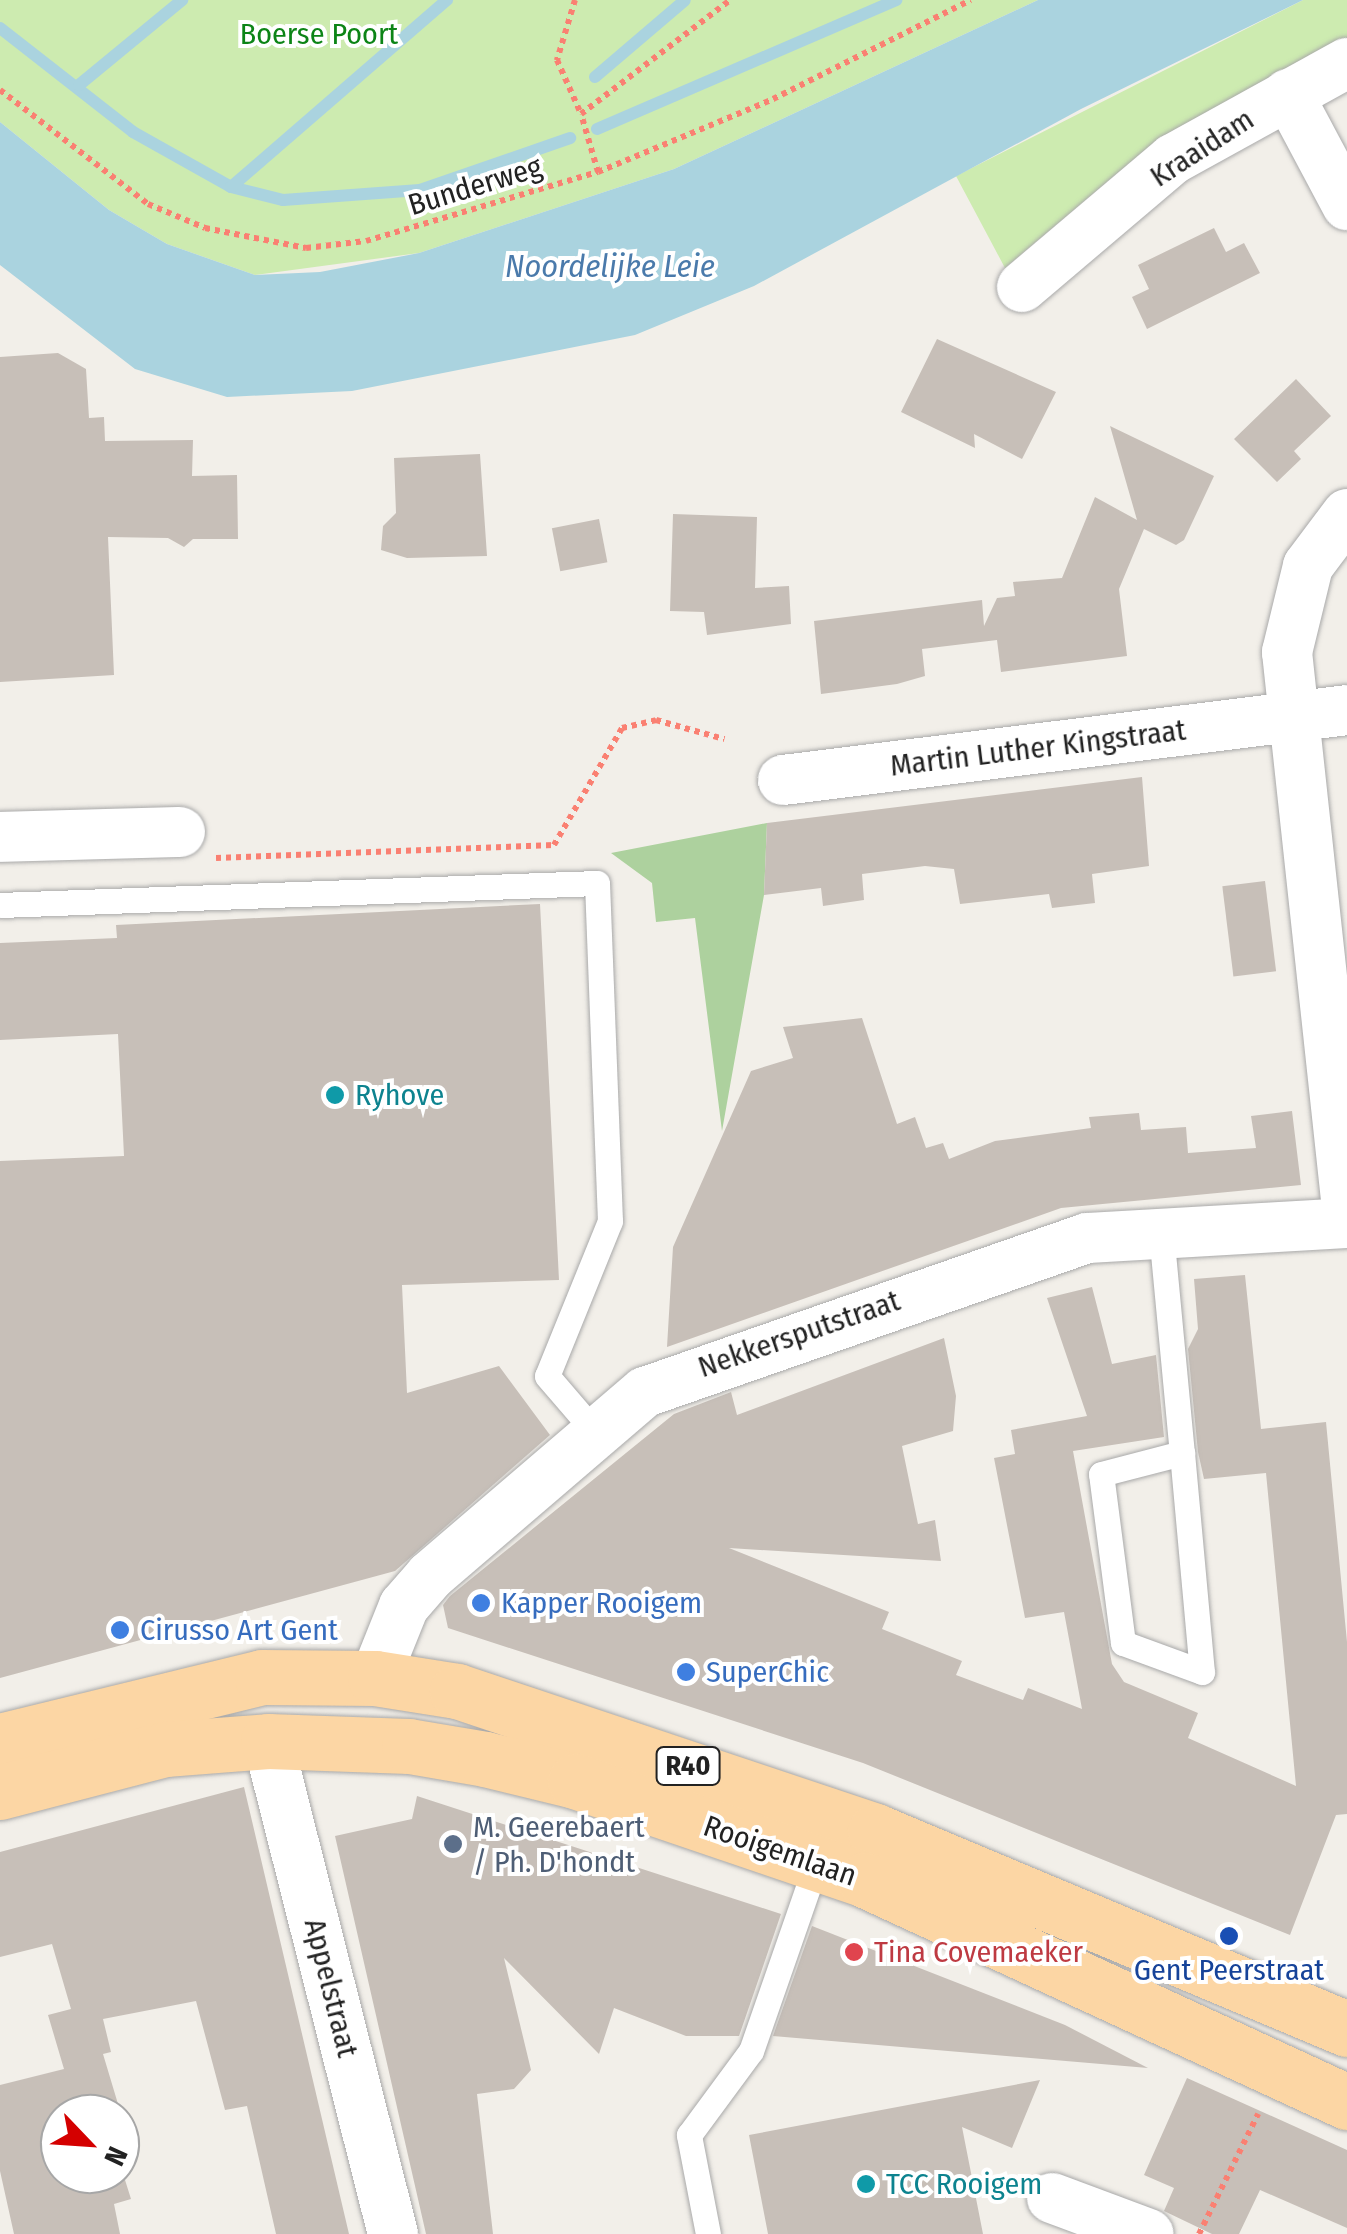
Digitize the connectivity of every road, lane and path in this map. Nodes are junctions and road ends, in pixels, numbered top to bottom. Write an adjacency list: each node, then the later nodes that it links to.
1 (576, 0): 7 (path)
2 (730, 0): 7 (path)
3 (971, 0): 8 (path, Bunderweg)
4 (1347, 63): 6 (street, Kraaidam)
5 (0, 90): 8 (path, Bunderweg)
6 (1288, 94): 9 (street); 10 (street, Kraaidam)
7 (581, 114): 8 (path)
8 (598, 172)
9 (1347, 205)
10 (1022, 288)
11 (1347, 514): 13 (street)
12 (1347, 710): 13 (street, Martin Luther Kingstraat)
13 (1294, 716): 15 (street, Martin Luther Kingstraat); 19 (street)
14 (724, 739): 17 (path)
15 (783, 780)
16 (0, 837): 17 (street)
17 (189, 845)
18 (0, 906): 22 (lane)
19 (1347, 1209)
20 (1347, 1224): 21 (street, Nekkersputstraat)
21 (1161, 1232): 22 (street, Nekkersputstraat); 23 (lane)
22 (596, 1432): 24 (street, Nekkersputstraat)
23 (1182, 1453): 23 (lane)
24 (375, 1678): 25 (main road, Rooigemlaan / R40); 29 (main road, Rooigemlaan / R40)
25 (0, 1741)
26 (268, 1741): 27 (main road, Rooigemlaan / R40); 28 (main road, Rooigemlaan / R40); 33 (street, Appelstraat)
27 (0, 1792)
28 (816, 1862): 30 (main road, Rooigemlaan / R40); 34 (lane)
29 (1347, 2029)
30 (1278, 2071): 31 (main road, Rooigemlaan / R40); 36 (path)
31 (1347, 2102)
32 (1052, 2198): 35 (street)
33 (393, 2234)
34 (708, 2234)
35 (1149, 2234)
36 (1200, 2234)

